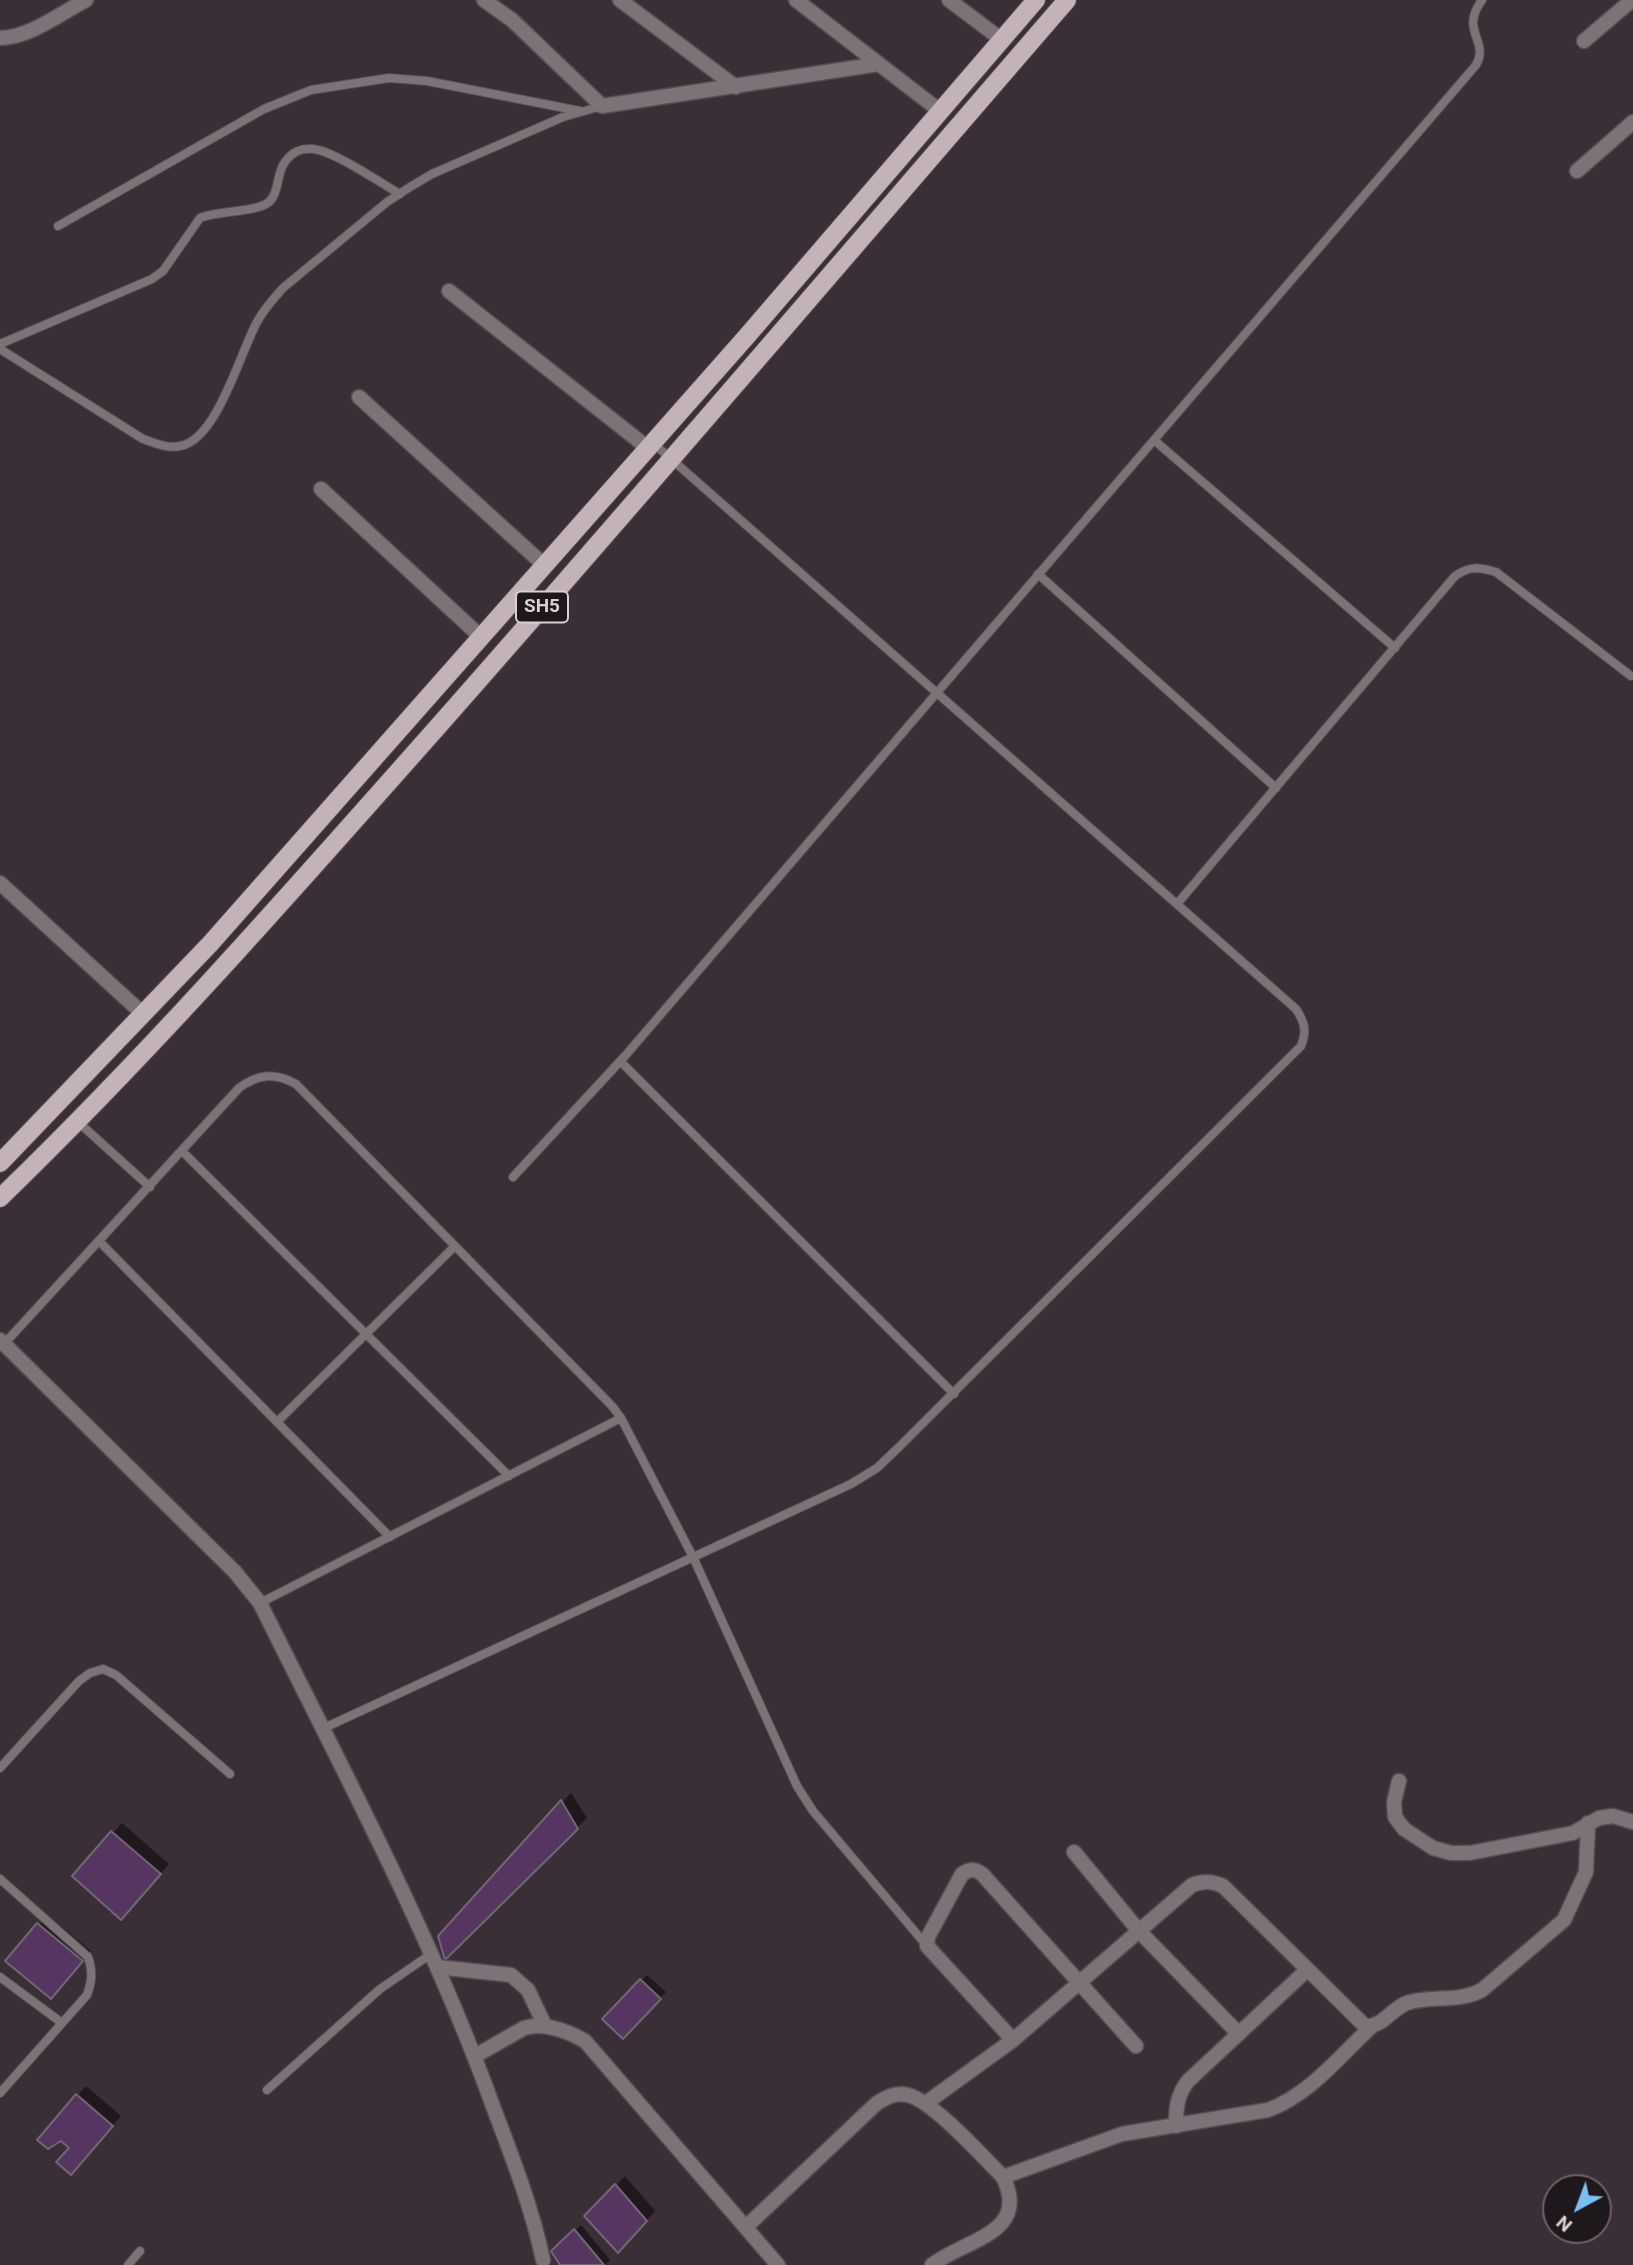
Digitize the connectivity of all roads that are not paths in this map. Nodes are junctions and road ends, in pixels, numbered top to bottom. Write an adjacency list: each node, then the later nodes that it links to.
1 (86, 0): 10 (street)
2 (484, 0): 15 (street)
3 (620, 0): 14 (street)
4 (796, 0): 13 (street)
5 (948, 0): 11 (street)
6 (1036, 0): 11 (main road, SH5)
7 (1067, 0): 27 (main road, SH5)
8 (1482, 0): 25 (lane)
9 (1632, 0): 12 (street)
10 (0, 37)
11 (1002, 40): 17 (main road, SH5)
12 (1584, 41)
13 (879, 64): 14 (street); 17 (street)
14 (736, 87): 15 (street)
15 (602, 106): 16 (lane)
16 (581, 111): 20 (lane); 21 (lane)
17 (940, 111): 26 (main road, SH5)
18 (1633, 122): 19 (street)
19 (1577, 171)
20 (400, 194): 23 (lane); 23 (lane)
21 (58, 226)
22 (449, 291): 26 (street)
23 (0, 347)
24 (359, 397): 29 (street)
25 (1154, 440): 30 (lane); 32 (lane)
26 (650, 446): 27 (lane); 29 (main road, SH5)
27 (671, 458): 34 (lane); 40 (main road, SH5)
28 (321, 489): 31 (street)
29 (544, 565): 31 (main road, SH5)
30 (1038, 574): 34 (lane); 35 (lane)
31 (481, 637): 38 (main road, SH5)
32 (1395, 648): 33 (lane); 35 (lane)
33 (1631, 676)
34 (937, 692): 37 (lane); 39 (lane)
35 (1276, 788): 37 (lane)
36 (0, 883): 38 (street)
37 (1177, 904): 50 (lane)
38 (143, 1014): 42 (main road, SH5)
39 (620, 1061): 43 (lane); 50 (lane)
40 (78, 1121): 44 (lane); 45 (main road, SH5)
41 (183, 1152): 44 (lane); 47 (lane); 48 (lane)
42 (0, 1163)
43 (513, 1177)
44 (150, 1187): 46 (lane)
45 (0, 1198)
46 (100, 1242): 49 (lane); 52 (lane)
47 (455, 1246): 48 (lane); 51 (lane)
48 (367, 1333): 52 (lane); 53 (lane)
49 (2, 1342): 56 (street)
50 (954, 1394): 55 (lane)
51 (621, 1418): 53 (lane); 55 (lane)
52 (277, 1422): 54 (lane)
53 (509, 1476): 54 (lane)
54 (390, 1537): 56 (lane)
55 (693, 1558): 57 (lane); 66 (lane)
56 (260, 1603): 57 (street)
57 (322, 1729): 67 (street)
58 (0, 1768): 59 (lane)
59 (230, 1774)
60 (1399, 1781): 62 (street)
61 (1633, 1822): 62 (street)
62 (1588, 1823): 73 (street)
63 (1074, 1852): 65 (street)
64 (0, 1879): 71 (lane)
65 (1139, 1931): 68 (street); 70 (street); 74 (street)
66 (927, 1946): 70 (street); 75 (street)
67 (434, 1960): 72 (street); 77 (street); 78 (lane)
68 (1307, 1970): 73 (street); 74 (street)
69 (0, 1977): 71 (lane)
70 (1080, 1982): 75 (street); 76 (street)
71 (62, 2023): 79 (lane)
72 (545, 2026): 77 (street); 83 (street)
73 (1371, 2027): 81 (street)
74 (1239, 2034): 81 (street)
75 (1013, 2040): 80 (street)
76 (1136, 2046)
77 (475, 2056): 85 (street)
78 (267, 2090)
79 (0, 2093)
80 (926, 2103): 82 (street); 83 (street)
81 (1176, 2126): 82 (street)
82 (1003, 2177): 88 (street)
83 (746, 2227): 87 (street)
84 (140, 2251): 86 (lane)
85 (544, 2263)
86 (128, 2265)
87 (778, 2265)
88 (932, 2265)

